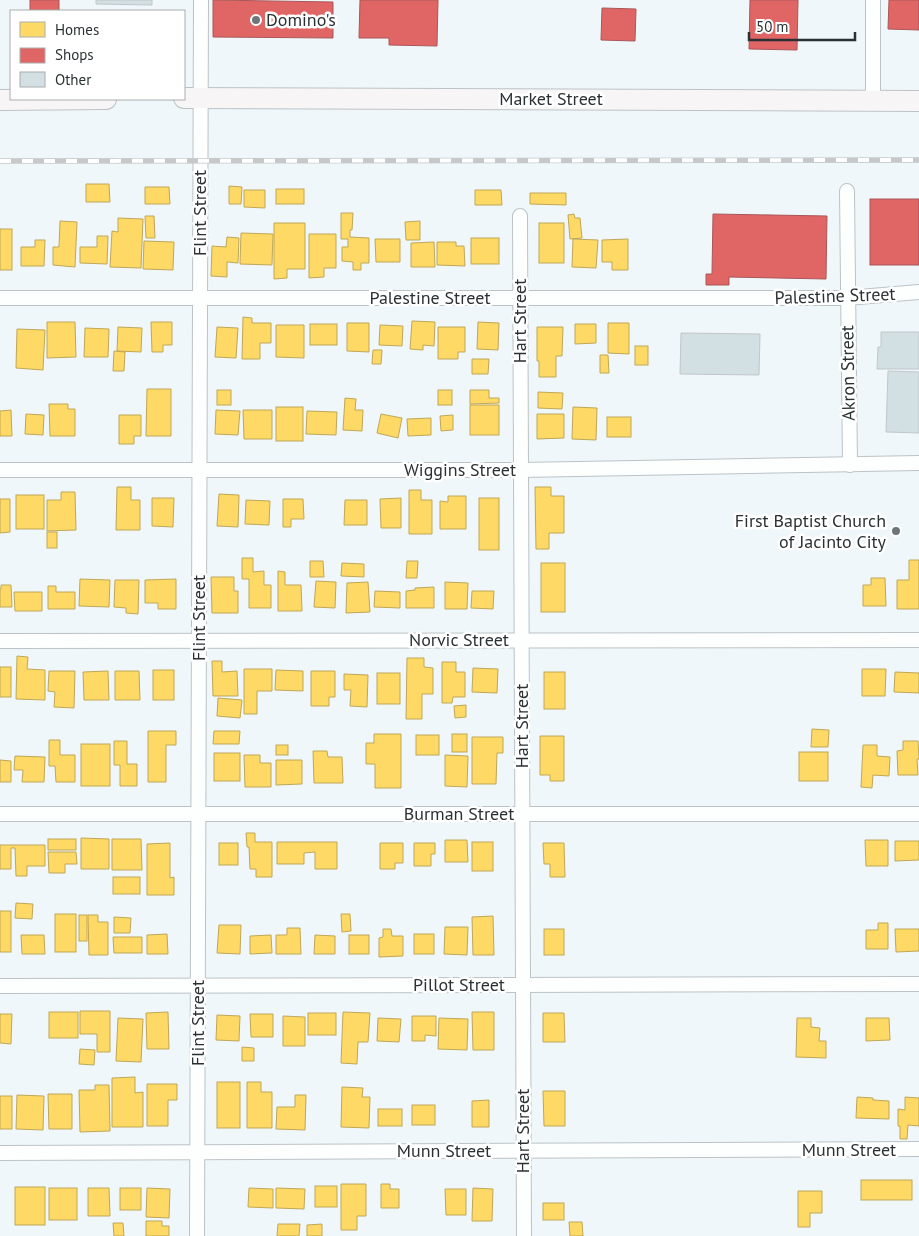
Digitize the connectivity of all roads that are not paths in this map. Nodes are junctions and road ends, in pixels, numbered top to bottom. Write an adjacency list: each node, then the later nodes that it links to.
1 (201, 0): 3 (street, Flint Street)
2 (873, 0): 4 (street)
3 (192, 98): 4 (main road, Market Street); 10 (street, Flint Street)
4 (873, 100): 5 (main road, Market Street)
5 (919, 101)
6 (847, 191): 12 (street, Akron Street)
7 (520, 216): 11 (street, Hart Street)
8 (919, 292): 12 (street, Palestine Street)
9 (0, 298): 10 (street, Palestine Street)
10 (200, 298): 11 (street, Palestine Street); 16 (street, Flint Street)
11 (520, 298): 12 (street, Palestine Street); 17 (street, Hart Street)
12 (847, 298): 14 (street, Akron Street)
13 (919, 463): 14 (street, Wiggins Street)
14 (850, 465): 17 (street, Wiggins Street)
15 (0, 470): 16 (street, Wiggins Street)
16 (200, 470): 17 (street, Wiggins Street); 18 (street, Flint Street)
17 (520, 470): 19 (street, Hart Street)
18 (199, 640): 19 (street, Norvic Street); 21 (street, Norvic Street); 23 (street, Flint Street)
19 (521, 640): 20 (street, Norvic Street); 24 (street, Hart Street)
20 (919, 640)
21 (0, 641)
22 (0, 814): 23 (street, Burman Street)
23 (198, 814): 24 (street, Burman Street); 27 (street, Flint Street)
24 (522, 814): 25 (street, Burman Street); 28 (street, Hart Street)
25 (919, 814)
26 (919, 984): 28 (street, Pillot Street)
27 (198, 985): 28 (street, Pillot Street); 29 (street, Pillot Street); 32 (street, Flint Street)
28 (523, 985): 31 (street, Hart Street)
29 (0, 986)
30 (919, 1149): 31 (street, Munn Street)
31 (523, 1151): 32 (street, Munn Street); 35 (street, Hart Street)
32 (197, 1152): 33 (street, Munn Street); 34 (street, Flint Street)
33 (0, 1153)
34 (197, 1236)
35 (524, 1236)

